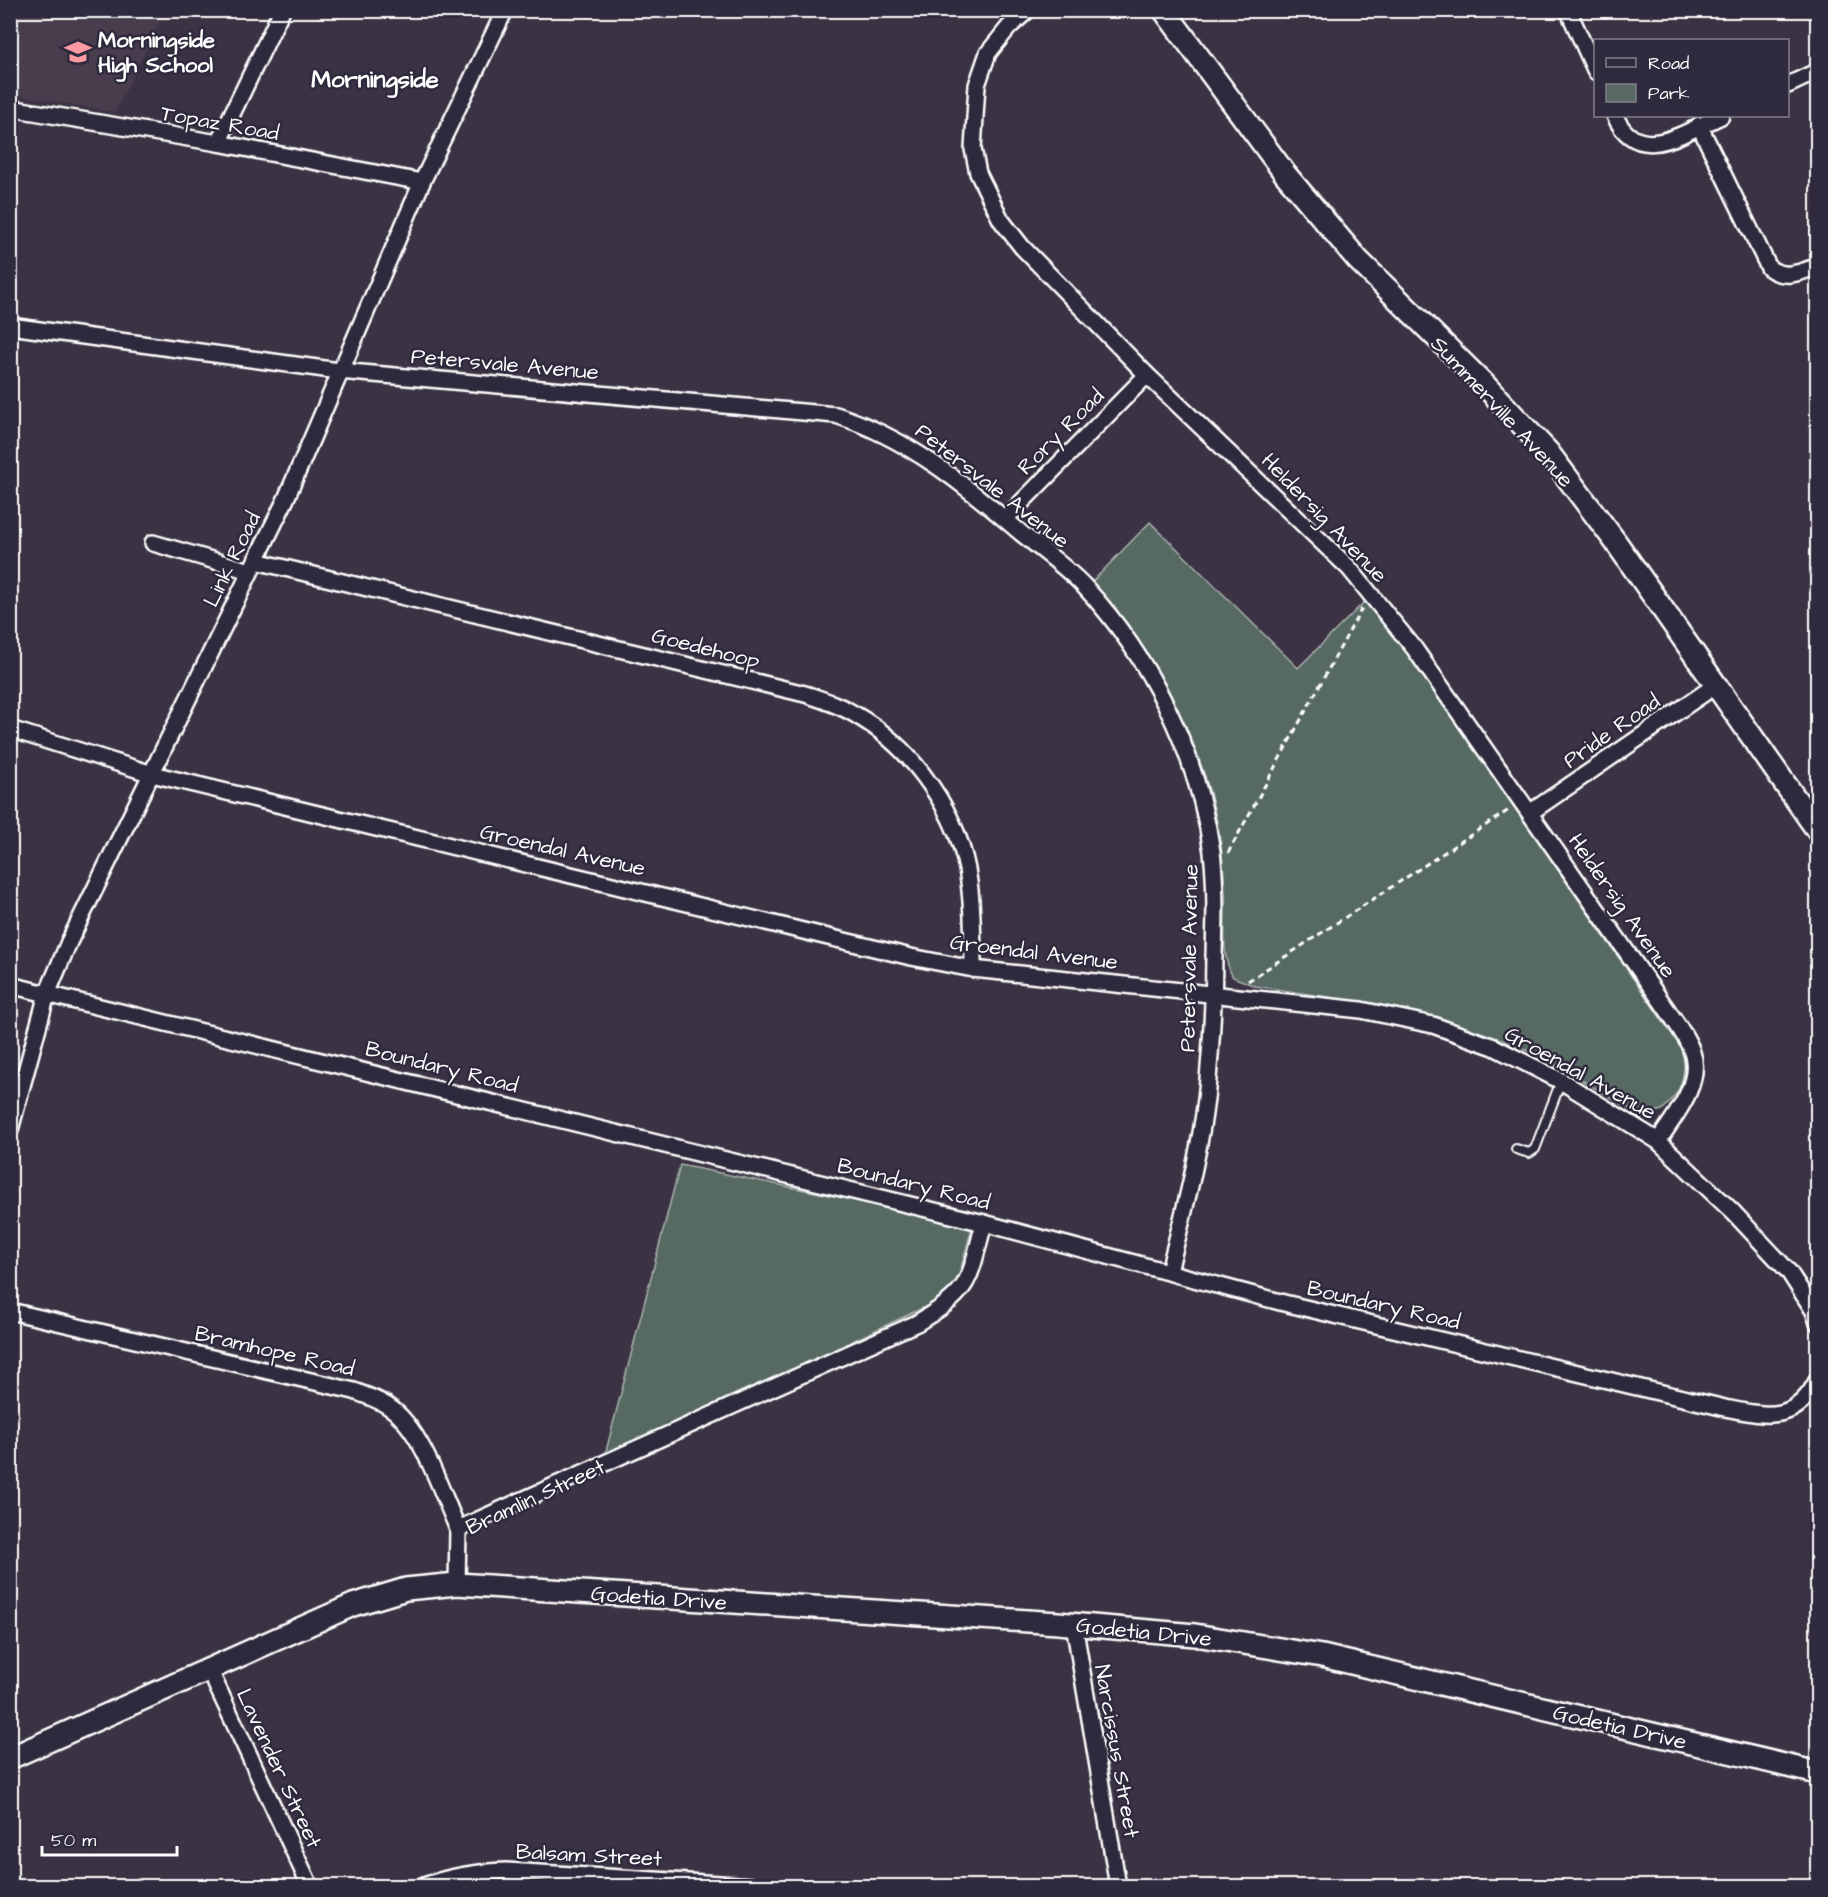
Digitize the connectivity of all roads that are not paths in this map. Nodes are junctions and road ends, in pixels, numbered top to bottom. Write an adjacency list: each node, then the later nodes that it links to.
1 (282, 10): 13 (street)
2 (505, 10): 14 (street, Link Road)
3 (1028, 10): 18 (street, Heldersig Avenue)
4 (1164, 10): 22 (street, Summerville Avenue)
5 (1568, 10): 6 (street)
6 (1594, 68)
7 (1818, 71): 8 (street)
8 (1789, 85)
9 (10, 108): 13 (street, Topaz Road)
10 (1616, 117): 12 (street)
11 (1719, 117): 12 (street)
12 (1699, 125): 15 (street)
13 (218, 143): 14 (street, Topaz Road)
14 (422, 182): 17 (street, Link Road)
15 (1818, 266)
16 (10, 326): 17 (street, Petersvale Avenue)
17 (339, 371): 19 (street, Petersvale Avenue); 21 (street, Link Road)
18 (1147, 375): 19 (street, Rory Road); 25 (street, Heldersig Avenue)
19 (1005, 519): 29 (street, Petersvale Avenue)
20 (153, 543): 21 (street, Goedehoop)
21 (253, 566): 24 (street, Link Road); 27 (street, Goedehoop)
22 (1716, 685): 25 (street, Pride Road); 26 (street, Summerville Avenue)
23 (10, 729): 24 (street, Groendal Avenue)
24 (152, 774): 27 (street, Groendal Avenue); 30 (street, Link Road)
25 (1527, 807): 33 (street, Heldersig Avenue)
26 (1818, 831)
27 (973, 969): 29 (street, Groendal Avenue)
28 (10, 985): 30 (street, Boundary Road)
29 (1221, 993): 31 (street, Groendal Avenue); 36 (street, Petersvale Avenue)
30 (47, 994): 32 (street, Link Road); 35 (street, Boundary Road)
31 (1561, 1081): 33 (street, Groendal Avenue); 34 (lane)
32 (10, 1130)
33 (1658, 1141): 38 (street, Groendal Avenue)
34 (1516, 1149)
35 (984, 1223): 36 (street, Boundary Road); 40 (street, Bramlin Street)
36 (1169, 1271): 39 (street, Boundary Road)
37 (10, 1311): 40 (street, Bramhope Road)
38 (1818, 1323)
39 (1818, 1379)
40 (458, 1530): 41 (street, Bramlin Street)
41 (457, 1584): 42 (street, Godetia Drive); 43 (street)
42 (1074, 1624): 45 (street, Godetia Drive); 50 (street, Narcissus Street)
43 (209, 1669): 44 (street); 47 (street, Lavender Street)
44 (10, 1758)
45 (1818, 1773)
46 (547, 1880): 48 (street, Balsam Street); 49 (street, Balsam Street)
47 (310, 1887)
48 (424, 1887)
49 (754, 1887)
50 (1118, 1887)

